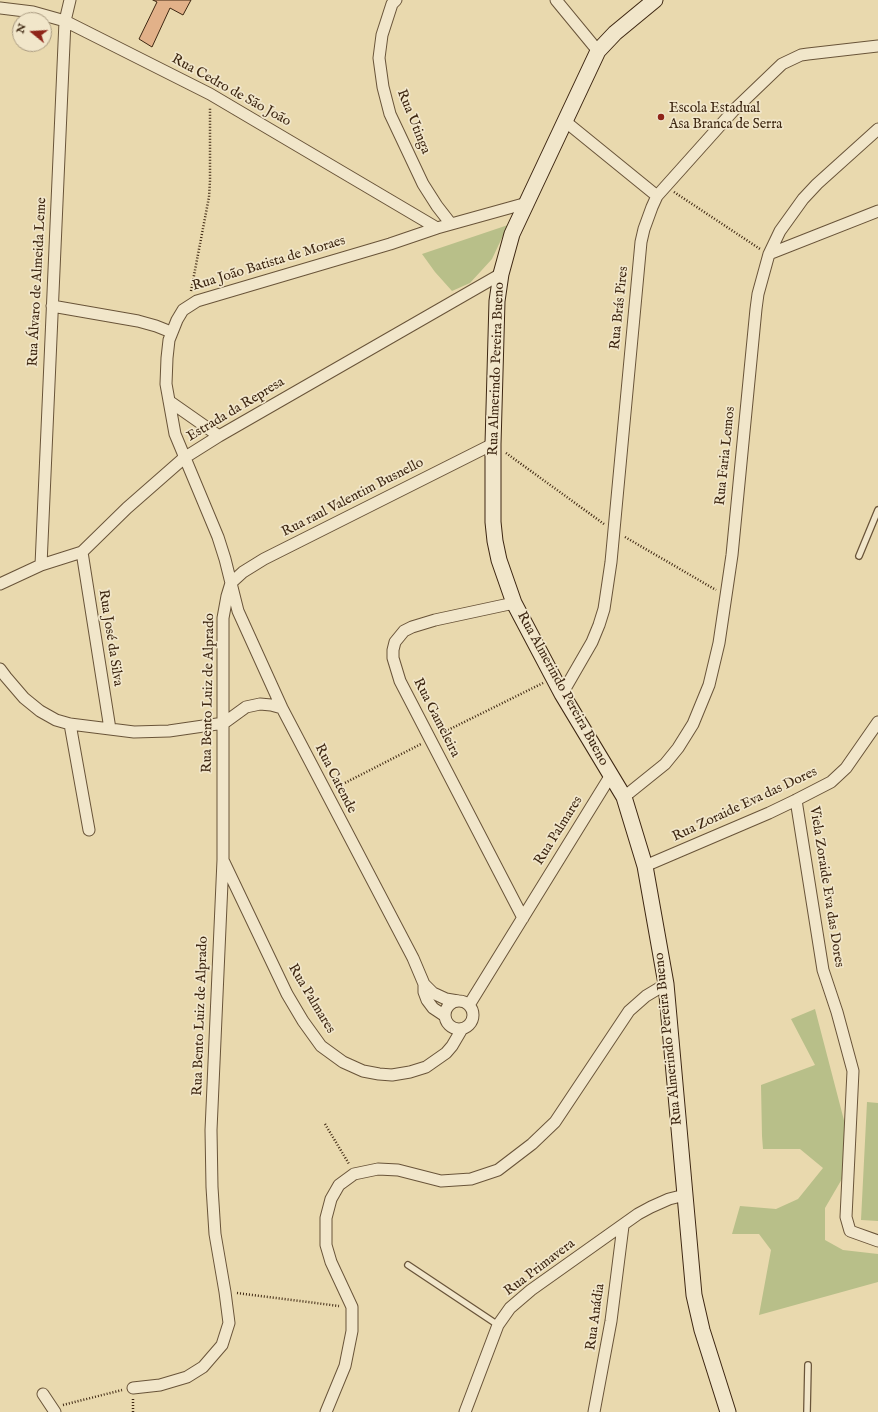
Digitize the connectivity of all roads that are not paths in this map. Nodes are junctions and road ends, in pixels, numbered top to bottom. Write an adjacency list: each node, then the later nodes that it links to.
1 (70, 0): 6 (street, Rua Álvaro de Almeida Leme)
2 (556, 0): 8 (street)
3 (654, 0): 8 (main road, Rua Almerindo Pereira Bueno)
4 (392, 1): 14 (street, Rua Utinga)
5 (0, 8): 6 (street, Rua Cedro de São João)
6 (65, 20): 15 (street, Rua Cedro de São João); 18 (street, Rua Álvaro de Almeida Leme)
7 (878, 46): 11 (street, Rua Brás Pires)
8 (598, 51): 9 (main road, Rua Almerindo Pereira Bueno)
9 (566, 122): 11 (street); 12 (main road, Rua Almerindo Pereira Bueno)
10 (878, 129): 16 (street, Rua Faria Lemos)
11 (657, 196): 32 (street, Rua Brás Pires)
12 (527, 203): 14 (street, Rua João Batista de Moraes); 17 (main road, Rua Almerindo Pereira Bueno)
13 (878, 211): 16 (street)
14 (451, 224): 15 (street, Rua João Batista de Moraes)
15 (437, 228): 19 (street, Rua João Batista de Moraes)
16 (769, 254): 39 (street, Rua Faria Lemos)
17 (501, 274): 21 (street, Estrada da Represa); 22 (main road, Rua Almerindo Pereira Bueno)
18 (52, 306): 19 (street); 27 (street, Rua Álvaro de Almeida Leme)
19 (171, 332): 20 (street, Rua João Batista de Moraes)
20 (169, 401): 21 (street); 23 (street, Rua João Batista de Moraes)
21 (219, 436): 23 (street, Estrada da Represa)
22 (493, 444): 28 (street, Rua raul Valentim Busnello); 30 (main road, Rua Almerindo Pereira Bueno)
23 (184, 458): 25 (street, Estrada da Represa); 28 (street, Rua João Batista de Moraes)
24 (878, 510): 26 (lane)
25 (82, 552): 27 (street, Estrada da Represa); 37 (street, Rua José da Silva)
26 (860, 556)
27 (41, 565): 29 (street, Estrada da Represa)
28 (231, 583): 33 (street, Rua Catende); 36 (street, Rua Bento Luiz de Alprado)
29 (0, 584)
30 (514, 603): 32 (main road, Rua Almerindo Pereira Bueno); 44 (street, Rua Gameleira)
31 (0, 669): 35 (street)
32 (562, 694): 38 (main road, Rua Almerindo Pereira Bueno)
33 (282, 708): 36 (street); 45 (street, Rua Catende)
34 (878, 722): 40 (street, Rua Zoraide Eva das Dores)
35 (70, 724): 37 (street); 41 (street)
36 (224, 724): 37 (street); 42 (street, Rua Bento Luiz de Alprado)
37 (110, 729)
38 (611, 775): 39 (main road, Rua Almerindo Pereira Bueno); 44 (street, Rua Palmares)
39 (624, 797): 43 (main road, Rua Almerindo Pereira Bueno)
40 (796, 800): 43 (street, Rua Zoraide Eva das Dores); 53 (street, Viela Zoraide Eva das Dores)
41 (89, 830)
42 (223, 860): 50 (street, Rua Palmares); 57 (street, Rua Bento Luiz de Alprado)
43 (645, 866): 46 (main road, Rua Almerindo Pereira Bueno)
44 (523, 918): 48 (street, Rua Palmares)
45 (424, 984): 47 (street, Rua Catende); 49 (street, Rua Catende)
46 (666, 984): 51 (main road, Rua Almerindo Pereira Bueno); 60 (street)
47 (458, 1001): 48 (street); 49 (street)
48 (469, 1005): 50 (street, Rua Palmares)
49 (445, 1016): 50 (street)
50 (462, 1029)
51 (685, 1196): 52 (street, Rua Primavera); 63 (main road, Rua Almerindo Pereira Bueno)
52 (623, 1226): 55 (street, Rua Primavera); 62 (street, Rua Anádia)
53 (878, 1241)
54 (408, 1265): 55 (lane)
55 (498, 1325): 61 (street, Rua Primavera)
56 (808, 1365): 64 (lane)
57 (132, 1388)
58 (43, 1394): 59 (street)
59 (54, 1410)
60 (326, 1412)
61 (465, 1412)
62 (594, 1412)
63 (728, 1412)
64 (807, 1412)

